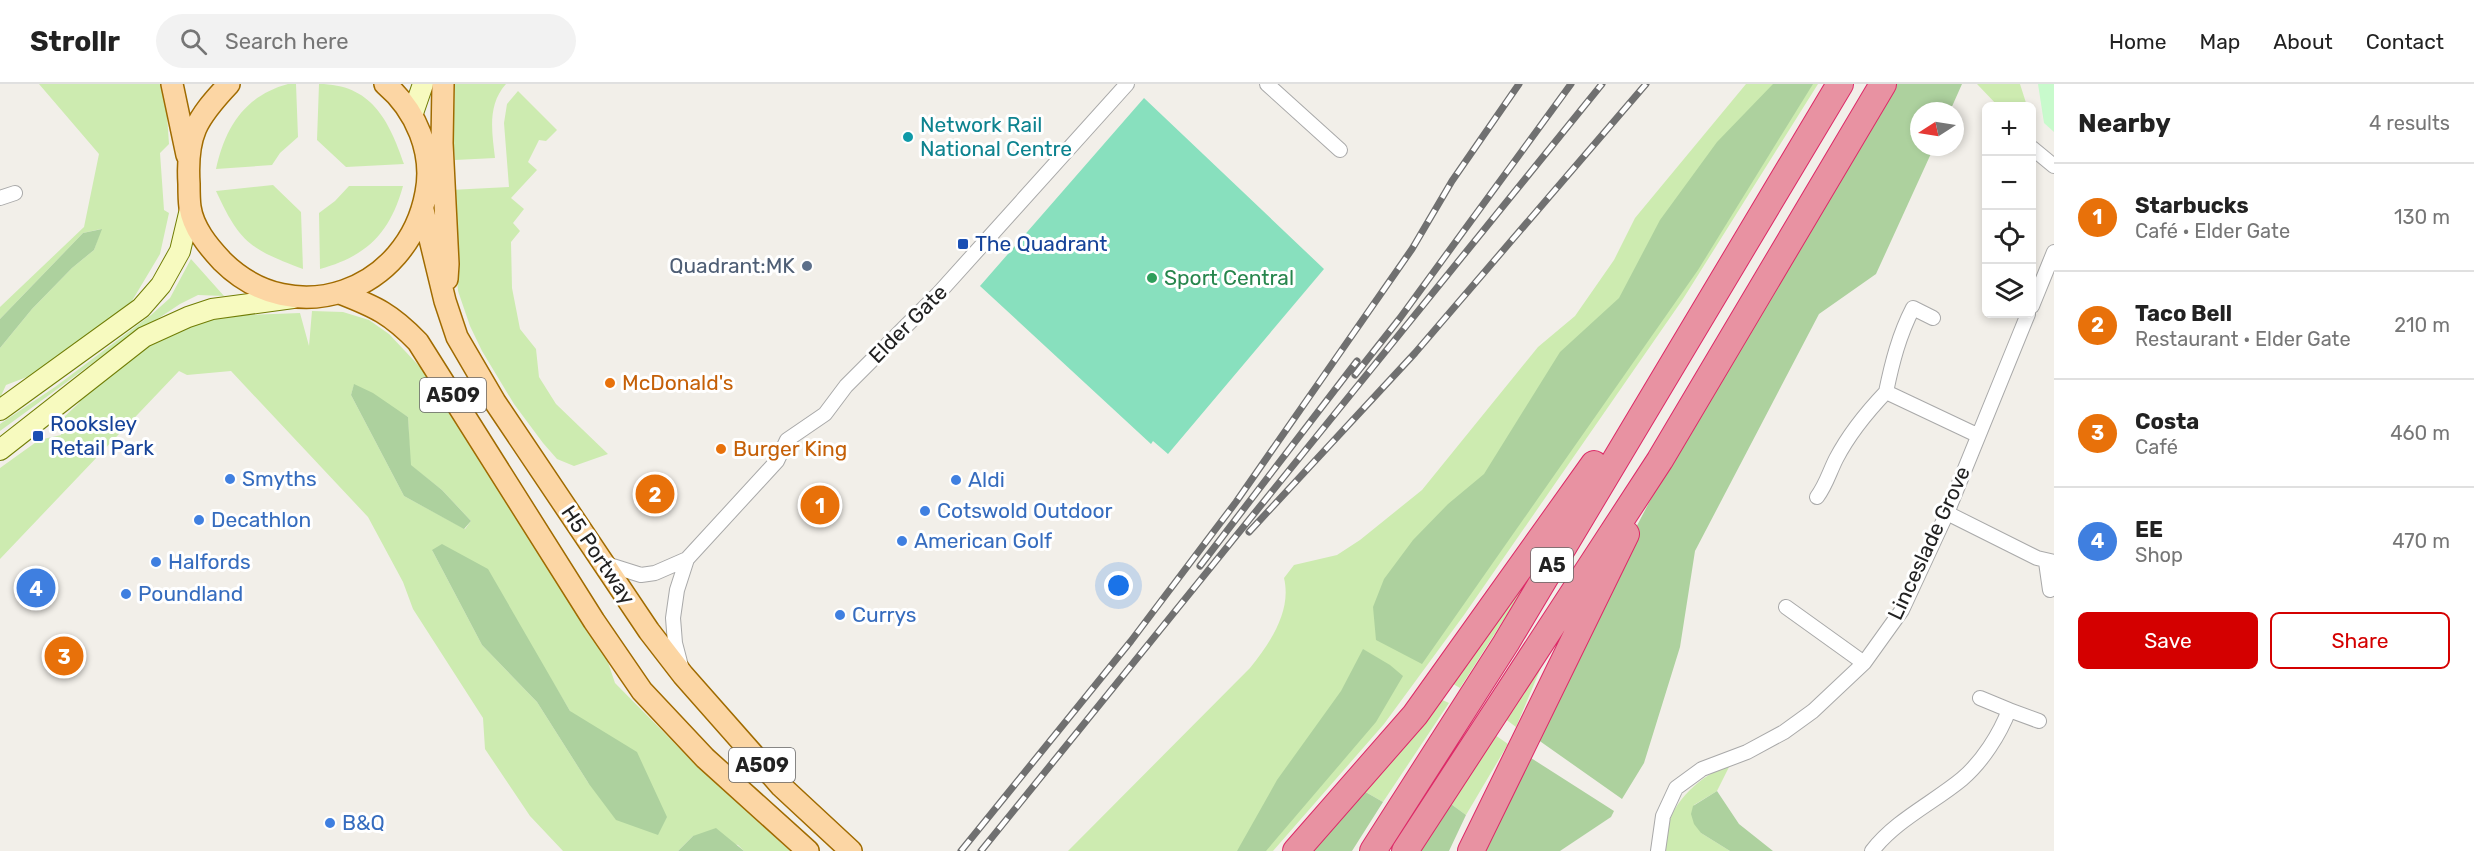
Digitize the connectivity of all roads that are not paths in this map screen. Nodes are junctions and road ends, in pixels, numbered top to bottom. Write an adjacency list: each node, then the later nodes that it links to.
1 (172, 84): 14 (main road, A509)
2 (229, 84): 14 (main road, A509)
3 (385, 84): 10 (main road)
4 (423, 84): 10 (street)
5 (443, 84): 11 (main road)
6 (1127, 84): 36 (street, Elder Gate)
7 (1267, 84): 12 (street)
8 (1840, 84): 22 (highway, A5)
9 (1883, 84): 33 (highway, A5)
10 (412, 116): 11 (main road)
11 (434, 148): 16 (main road)
12 (1340, 150)
13 (2036, 152): 15 (street)
14 (187, 156): 19 (main road, A509)
15 (2054, 166)
16 (436, 190): 20 (main road, A509); 26 (main road)
17 (15, 193): 18 (street)
18 (0, 198)
19 (190, 209): 25 (main road, A509); 30 (street)
20 (423, 210): 23 (main road, A509); 26 (main road, H5 Portway / A509)
21 (2054, 252): 24 (street)
22 (1725, 275): 48 (highway); 49 (highway, A5)
23 (340, 293): 25 (main road, A509); 47 (main road, H5 Portway / A509)
24 (2036, 294)
25 (304, 297): 32 (street)
26 (445, 301): 38 (main road, H5 Portway / A509)
27 (1933, 318): 29 (street)
28 (2026, 318): 31 (street, Linceslade Grove)
29 (1886, 392): 31 (street); 34 (street)
30 (0, 410)
31 (1977, 435): 35 (street, Linceslade Grove)
32 (0, 450)
33 (1660, 460): 50 (highway, A5); 51 (highway)
34 (1817, 497)
35 (1947, 513): 37 (street); 41 (street, Linceslade Grove)
36 (687, 559): 38 (street, Elder Gate); 42 (street, Elder Gate)
37 (2050, 562): 39 (street)
38 (603, 563): 42 (main road, H5 Portway / A509)
39 (2050, 590)
40 (1786, 607): 41 (street)
41 (1864, 663): 52 (street, Linceslade Grove)
42 (683, 675): 46 (main road, H5 Portway / A509)
43 (1980, 698): 44 (street)
44 (2009, 710): 45 (street); 53 (street)
45 (2039, 721)
46 (850, 850)
47 (808, 851)
48 (1296, 851)
49 (1373, 851)
50 (1405, 851)
51 (1471, 851)
52 (1658, 851)
53 (1872, 851)

